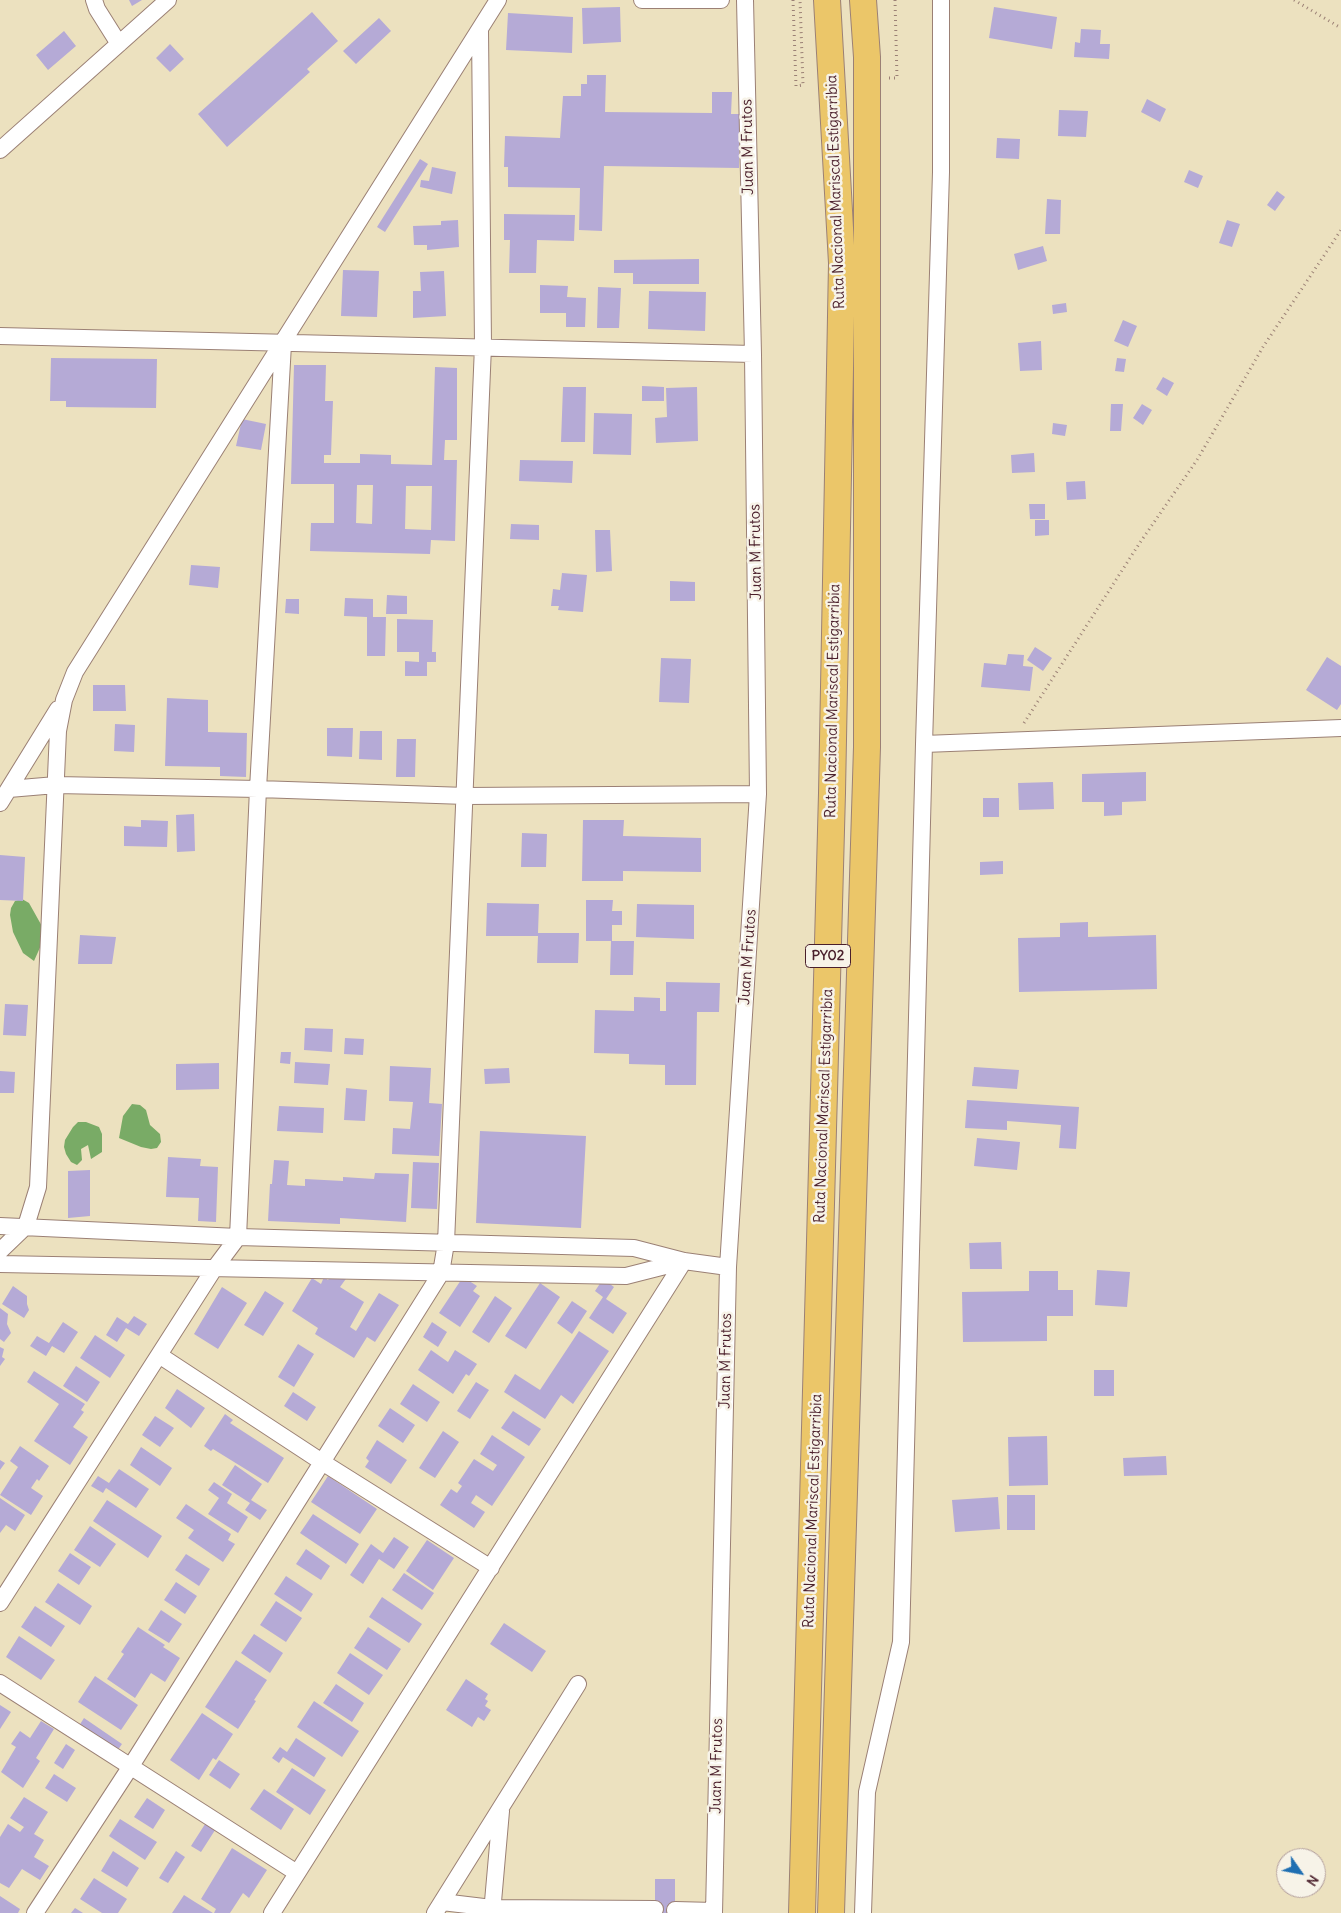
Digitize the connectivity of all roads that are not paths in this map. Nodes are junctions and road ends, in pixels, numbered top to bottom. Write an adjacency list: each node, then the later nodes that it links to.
1 (94, 0): 11 (street)
2 (168, 0): 11 (street)
3 (498, 0): 10 (street)
4 (642, 0): 5 (street)
5 (721, 0)
6 (745, 0): 16 (street, Juan M Frutos)
7 (827, 0): 51 (highway, Ruta Nacional Mariscal Estigarribia / PY02)
8 (863, 0): 52 (highway, Ruta Nacional Mariscal Estigarribia / PY02)
9 (941, 0): 19 (street)
10 (480, 29): 14 (street); 15 (street)
11 (119, 44): 12 (street)
12 (0, 150)
13 (0, 336): 14 (street)
14 (283, 343): 15 (street); 17 (street); 21 (street)
15 (483, 346): 16 (street); 24 (street)
16 (753, 354): 22 (street, Juan M Frutos)
17 (64, 700): 20 (street); 23 (street)
18 (1341, 728): 19 (street)
19 (924, 744): 53 (street)
20 (56, 785): 21 (street); 23 (street); 26 (street)
21 (258, 789): 24 (street); 27 (street)
22 (758, 794): 24 (street); 32 (street, Juan M Frutos)
23 (4, 796)
24 (466, 796): 28 (street)
25 (0, 1226): 26 (street)
26 (26, 1226): 27 (street); 29 (street)
27 (238, 1237): 28 (street); 33 (street)
28 (446, 1243): 30 (street); 34 (street)
29 (0, 1251)
30 (684, 1261): 32 (street); 34 (street); 37 (street)
31 (0, 1264): 33 (street)
32 (728, 1267): 48 (street, Juan M Frutos)
33 (214, 1269): 34 (street); 35 (street)
34 (441, 1273): 36 (street)
35 (159, 1355): 36 (street); 38 (street)
36 (322, 1462): 37 (street); 41 (street)
37 (491, 1568): 43 (street)
38 (0, 1603)
39 (0, 1683): 41 (street)
40 (578, 1684): 42 (street)
41 (131, 1766): 43 (street); 49 (street)
42 (502, 1808): 44 (street); 47 (street)
43 (297, 1872): 50 (street)
44 (438, 1907): 47 (street)
45 (655, 1909): 47 (street)
46 (675, 1910): 48 (street)
47 (492, 1911)
48 (714, 1912)
49 (35, 1913)
50 (272, 1913)
51 (802, 1913)
52 (832, 1913)
53 (863, 1913)

